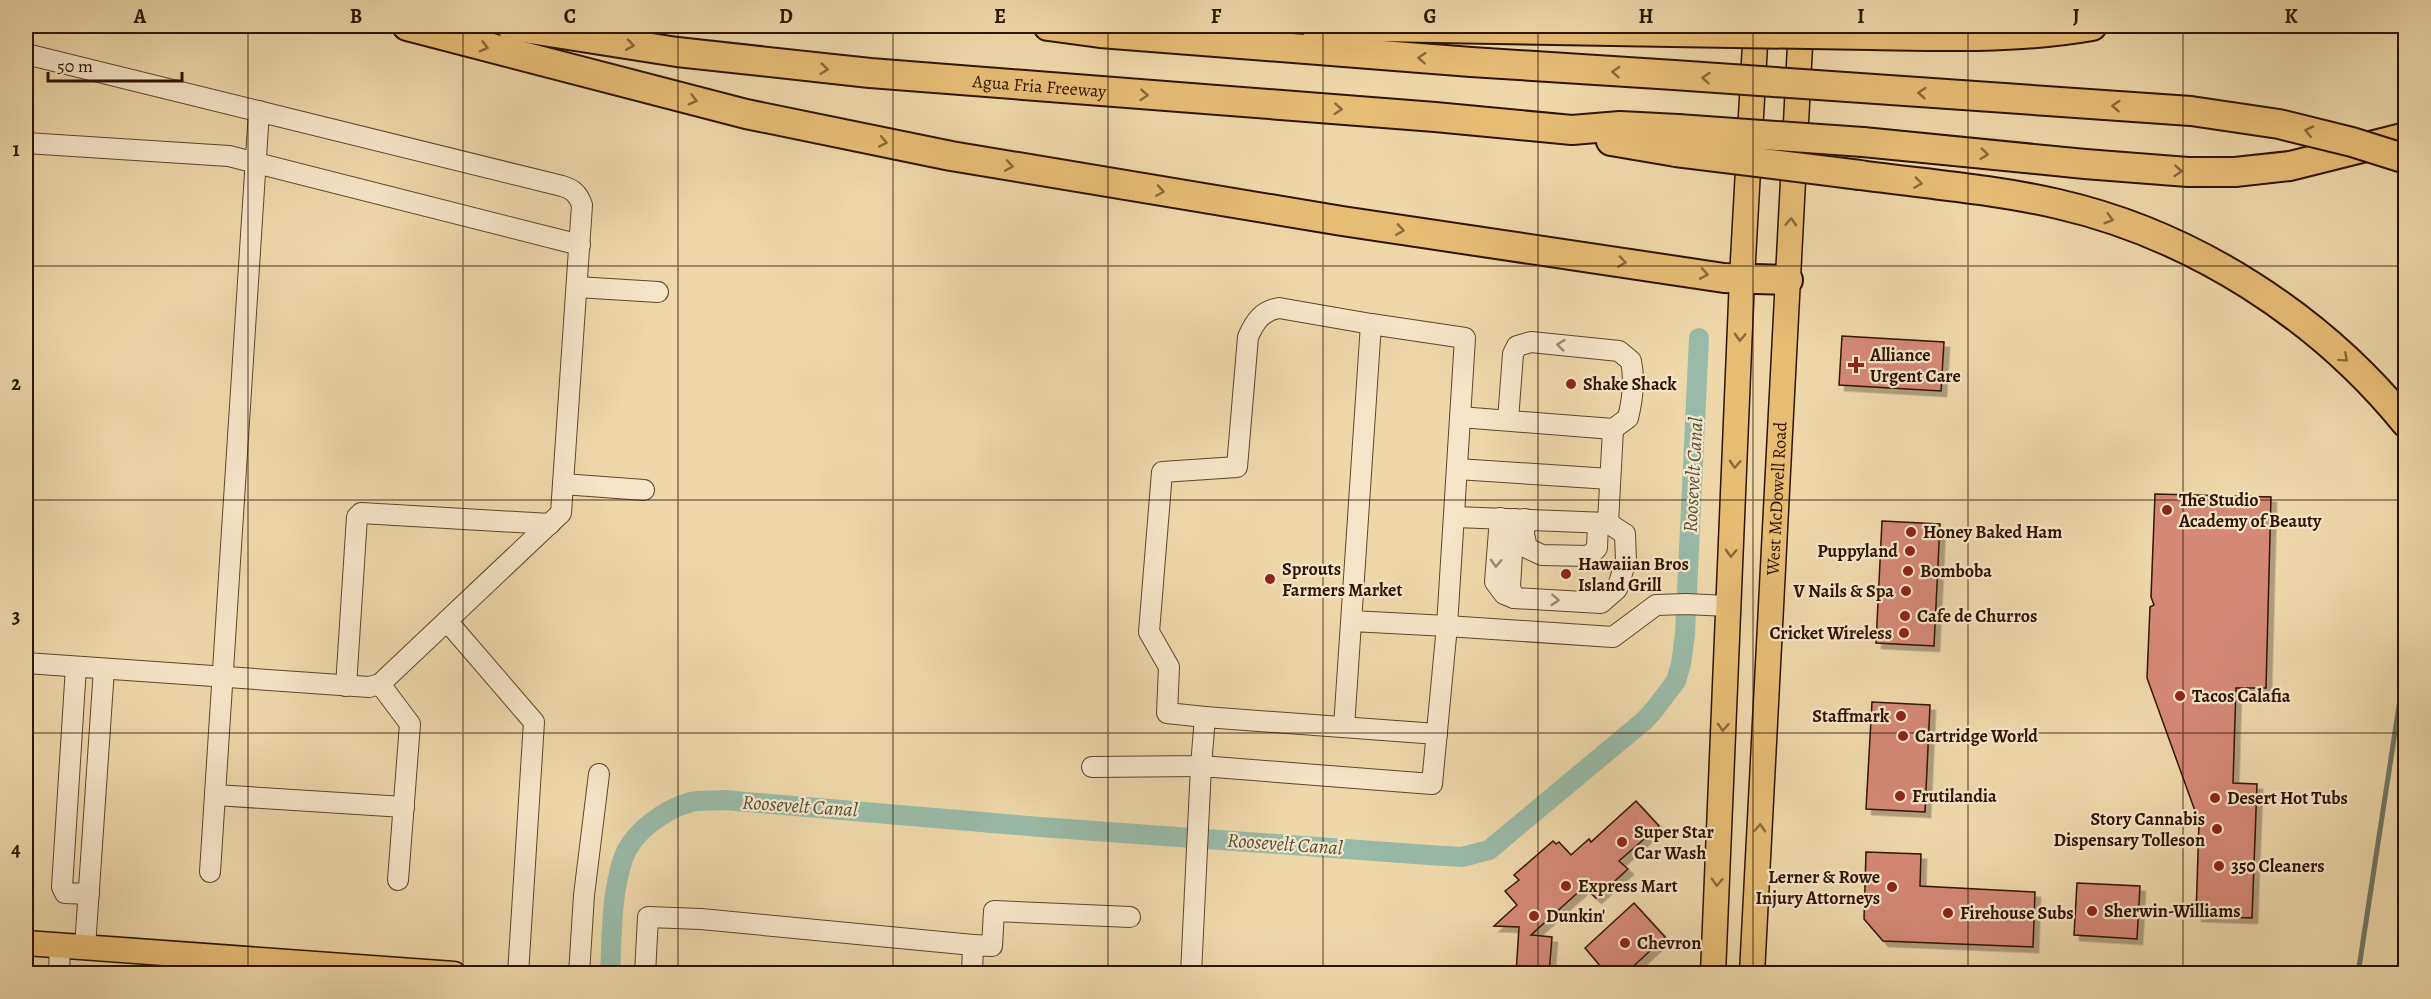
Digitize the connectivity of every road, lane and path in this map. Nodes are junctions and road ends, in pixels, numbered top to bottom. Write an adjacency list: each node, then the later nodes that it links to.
1 (407, 26): 16 (highway, one-way to 16)
2 (511, 26): 11 (highway, Agua Fria Freeway, one-way to 11)
3 (1048, 26): 13 (highway, one-way to 3, bridge)
4 (1315, 26): 7 (highway, bridge)
5 (1756, 26): 16 (main road)
6 (1801, 26): 17 (main road, West McDowell Road, one-way to 6)
7 (2092, 26)
8 (26, 54): 9 (lane)
9 (259, 111): 14 (lane); 15 (lane)
10 (2406, 137): 11 (highway, one-way to 10, bridge)
11 (1677, 140): 23 (highway, one-way to 23, bridge)
12 (26, 143): 14 (lane)
13 (2406, 159)
14 (256, 163): 15 (lane); 40 (lane)
15 (580, 245): 18 (lane)
16 (1742, 278): 17 (highway); 33 (main road, one-way to 33)
17 (1788, 280): 67 (main road, West McDowell Road, one-way to 17)
18 (577, 287): 19 (lane); 27 (lane)
19 (658, 292)
20 (1371, 324): 21 (lane); 35 (lane); 43 (lane)
21 (1460, 417): 22 (lane); 25 (lane)
22 (1508, 420): 24 (lane); 24 (lane, one-way to 22)
23 (2406, 423)
24 (1613, 429): 26 (lane)
25 (1457, 469): 26 (lane); 29 (lane)
26 (1611, 479): 31 (lane)
27 (563, 484): 28 (lane); 32 (lane)
28 (644, 490)
29 (1455, 517): 30 (lane); 36 (lane)
30 (1513, 519): 31 (lane); 31 (lane); 31 (lane, one-way to 31)
31 (1603, 523)
32 (550, 524): 34 (lane); 42 (lane)
33 (1728, 606): 36 (lane); 66 (main road, one-way to 66)
34 (447, 621): 41 (lane); 61 (lane)
35 (1352, 621): 36 (lane); 44 (lane)
36 (1447, 626): 45 (lane)
37 (26, 663): 38 (lane)
38 (76, 667): 39 (lane); 53 (lane)
39 (104, 669): 40 (lane); 53 (lane)
40 (222, 677): 42 (lane); 49 (lane)
41 (380, 684): 42 (lane); 50 (lane)
42 (346, 686)
43 (1205, 717): 44 (lane); 46 (lane)
44 (1344, 727): 45 (lane)
45 (1437, 734): 46 (lane)
46 (1201, 766): 47 (lane); 65 (lane)
47 (1092, 767)
48 (599, 774): 62 (lane)
49 (215, 795): 50 (lane); 51 (lane)
50 (404, 807): 52 (lane)
51 (210, 872)
52 (398, 880)
53 (89, 894): 58 (lane)
54 (1130, 917): 57 (lane)
55 (26, 943): 56 (main road)
56 (60, 945): 58 (main road); 59 (lane)
57 (973, 945): 63 (lane); 64 (lane)
58 (85, 947): 60 (main road)
59 (59, 974)
60 (454, 974)
61 (518, 974)
62 (579, 974)
63 (645, 974)
64 (972, 974)
65 (1191, 974)
66 (1713, 974)
67 (1752, 974)

